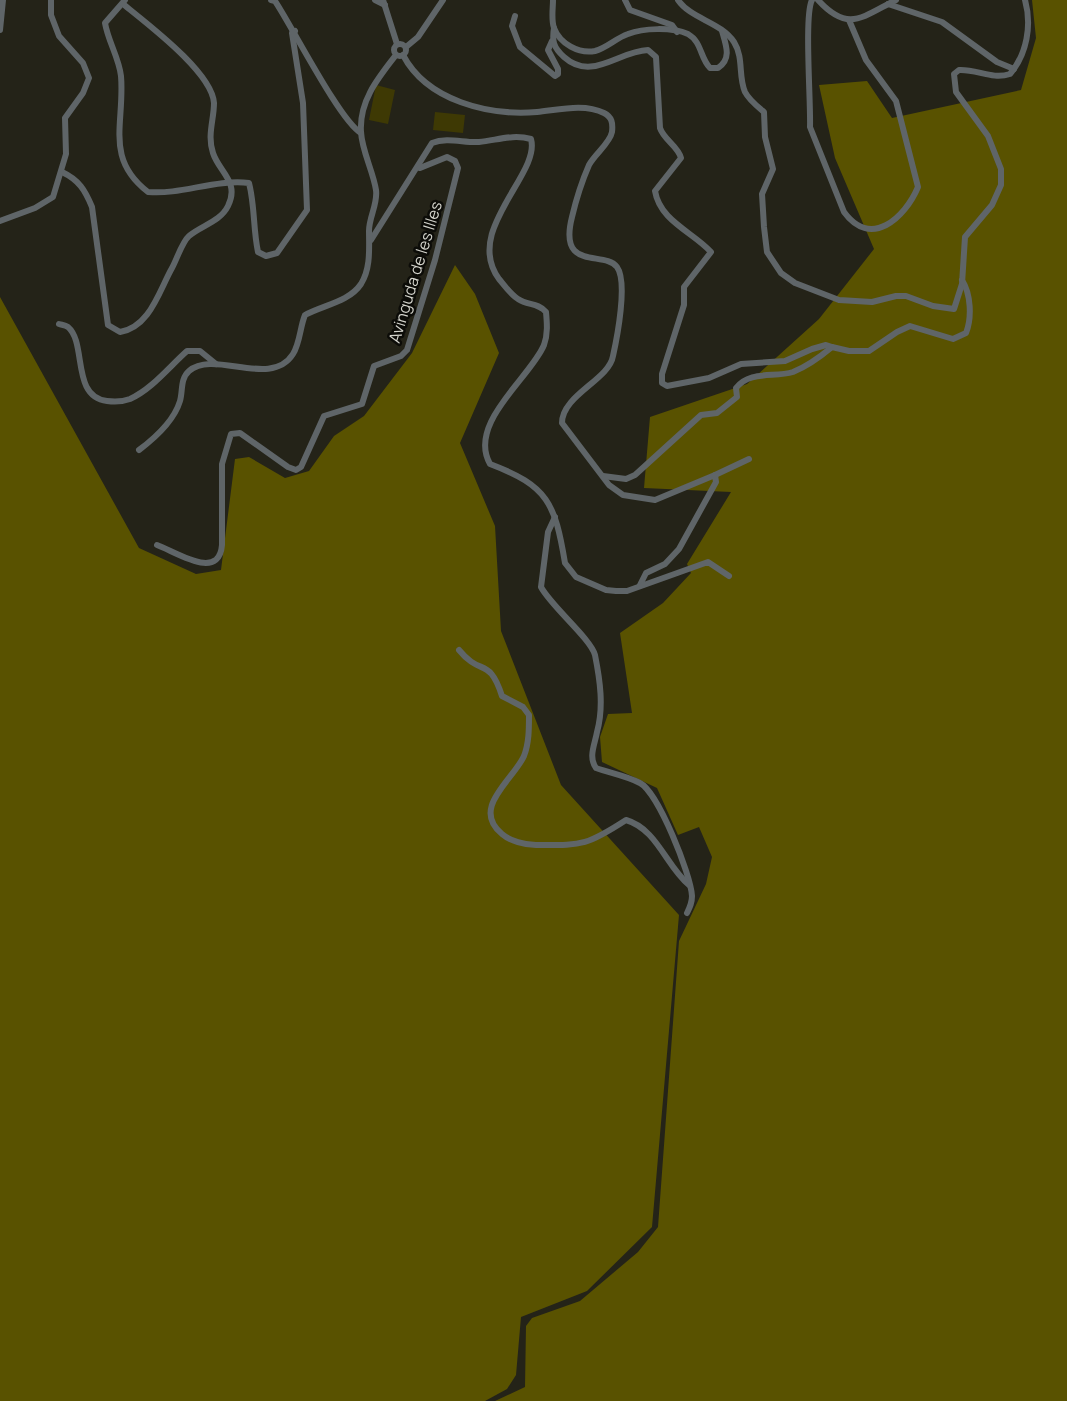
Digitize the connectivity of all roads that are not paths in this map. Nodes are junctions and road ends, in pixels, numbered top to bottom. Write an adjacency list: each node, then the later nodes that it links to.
1 (3, 0): 19 (street)
2 (51, 0): 29 (street)
3 (271, 0): 20 (street)
4 (375, 0): 14 (street)
5 (443, 0): 25 (street)
6 (553, 0): 18 (street)
7 (625, 0): 22 (street)
8 (678, 0): 21 (street)
9 (812, 0): 17 (street)
10 (818, 0): 17 (street)
11 (896, 0): 15 (street)
12 (1026, 0): 27 (street)
13 (124, 2): 31 (street); 31 (street)
14 (384, 2): 24 (street)
15 (888, 4): 17 (street); 27 (street)
16 (515, 16): 23 (street)
17 (849, 20)
18 (554, 28): 22 (street); 23 (street)
19 (0, 30)
20 (295, 31): 28 (street); 31 (street)
21 (722, 31): 22 (street); 34 (street)
22 (677, 33)
23 (552, 41): 36 (street)
24 (397, 44): 25 (street); 26 (street)
25 (406, 47): 26 (street)
26 (399, 55): 28 (street); 41 (street)
27 (1014, 69): 34 (street)
28 (361, 133): 33 (street)
29 (62, 172): 31 (street); 32 (street)
30 (412, 174): 33 (street); 42 (street); 43 (street, Avinguda de les Illes)
31 (231, 181)
32 (0, 221)
33 (370, 240): 37 (street)
34 (962, 280): 36 (street)
35 (59, 324): 37 (street)
36 (832, 347): 41 (street)
37 (216, 364): 38 (street)
38 (139, 450)
39 (749, 459): 40 (street)
40 (715, 475): 41 (street); 45 (street)
41 (603, 476)
42 (555, 517): 45 (street); 47 (street)
43 (157, 545)
44 (729, 576): 45 (street)
45 (640, 585)
46 (459, 650): 47 (street)
47 (689, 886): 48 (street)
48 (687, 913)

